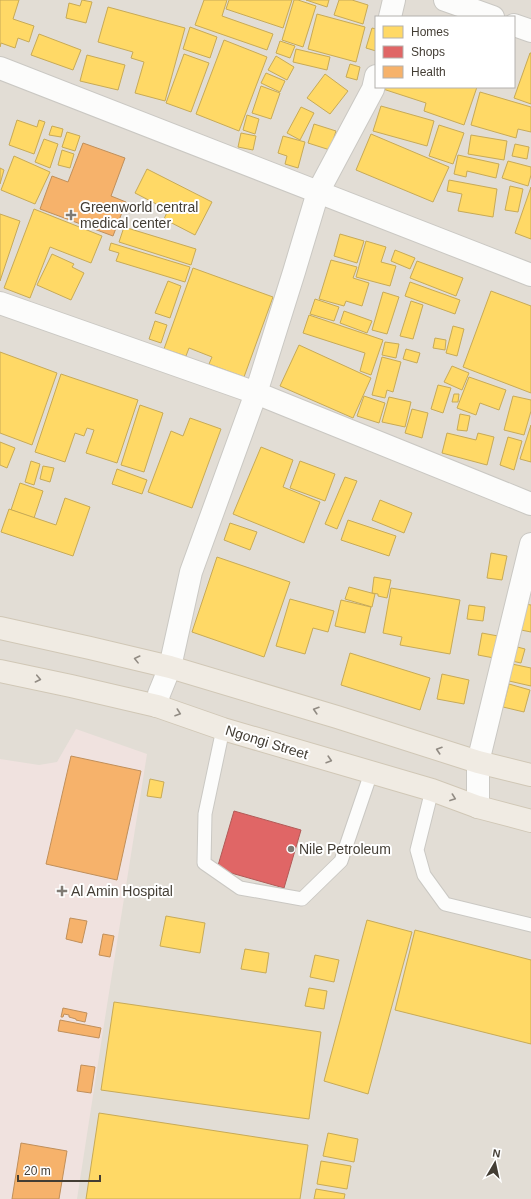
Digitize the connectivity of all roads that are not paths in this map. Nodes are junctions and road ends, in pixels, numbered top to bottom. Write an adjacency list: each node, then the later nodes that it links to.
1 (394, 0): 3 (street)
2 (445, 0): 4 (street)
3 (390, 16)
4 (490, 16)
5 (515, 24): 6 (street)
6 (531, 30)
7 (0, 68): 9 (street)
8 (375, 80): 9 (street)
9 (318, 192): 10 (street); 12 (street)
10 (531, 275)
11 (0, 303): 12 (street)
12 (256, 393): 13 (street); 16 (street)
13 (531, 504)
14 (531, 544): 20 (street)
15 (0, 628): 16 (main road, one-way to 15)
16 (170, 667): 18 (street); 20 (main road, one-way to 16)
17 (0, 671): 18 (main road, Ngongi Street, one-way to 18)
18 (157, 706): 19 (main road, Ngongi Street, one-way to 19)
19 (224, 729): 21 (main road, Ngongi Street, one-way to 21); 21 (lane)
20 (478, 762): 22 (main road); 24 (street)
21 (371, 772): 23 (main road, Ngongi Street)
22 (531, 775)
23 (432, 790): 24 (main road, Ngongi Street, one-way to 24); 26 (lane)
24 (478, 807): 25 (main road, Ngongi Street)
25 (531, 821)
26 (531, 925)

